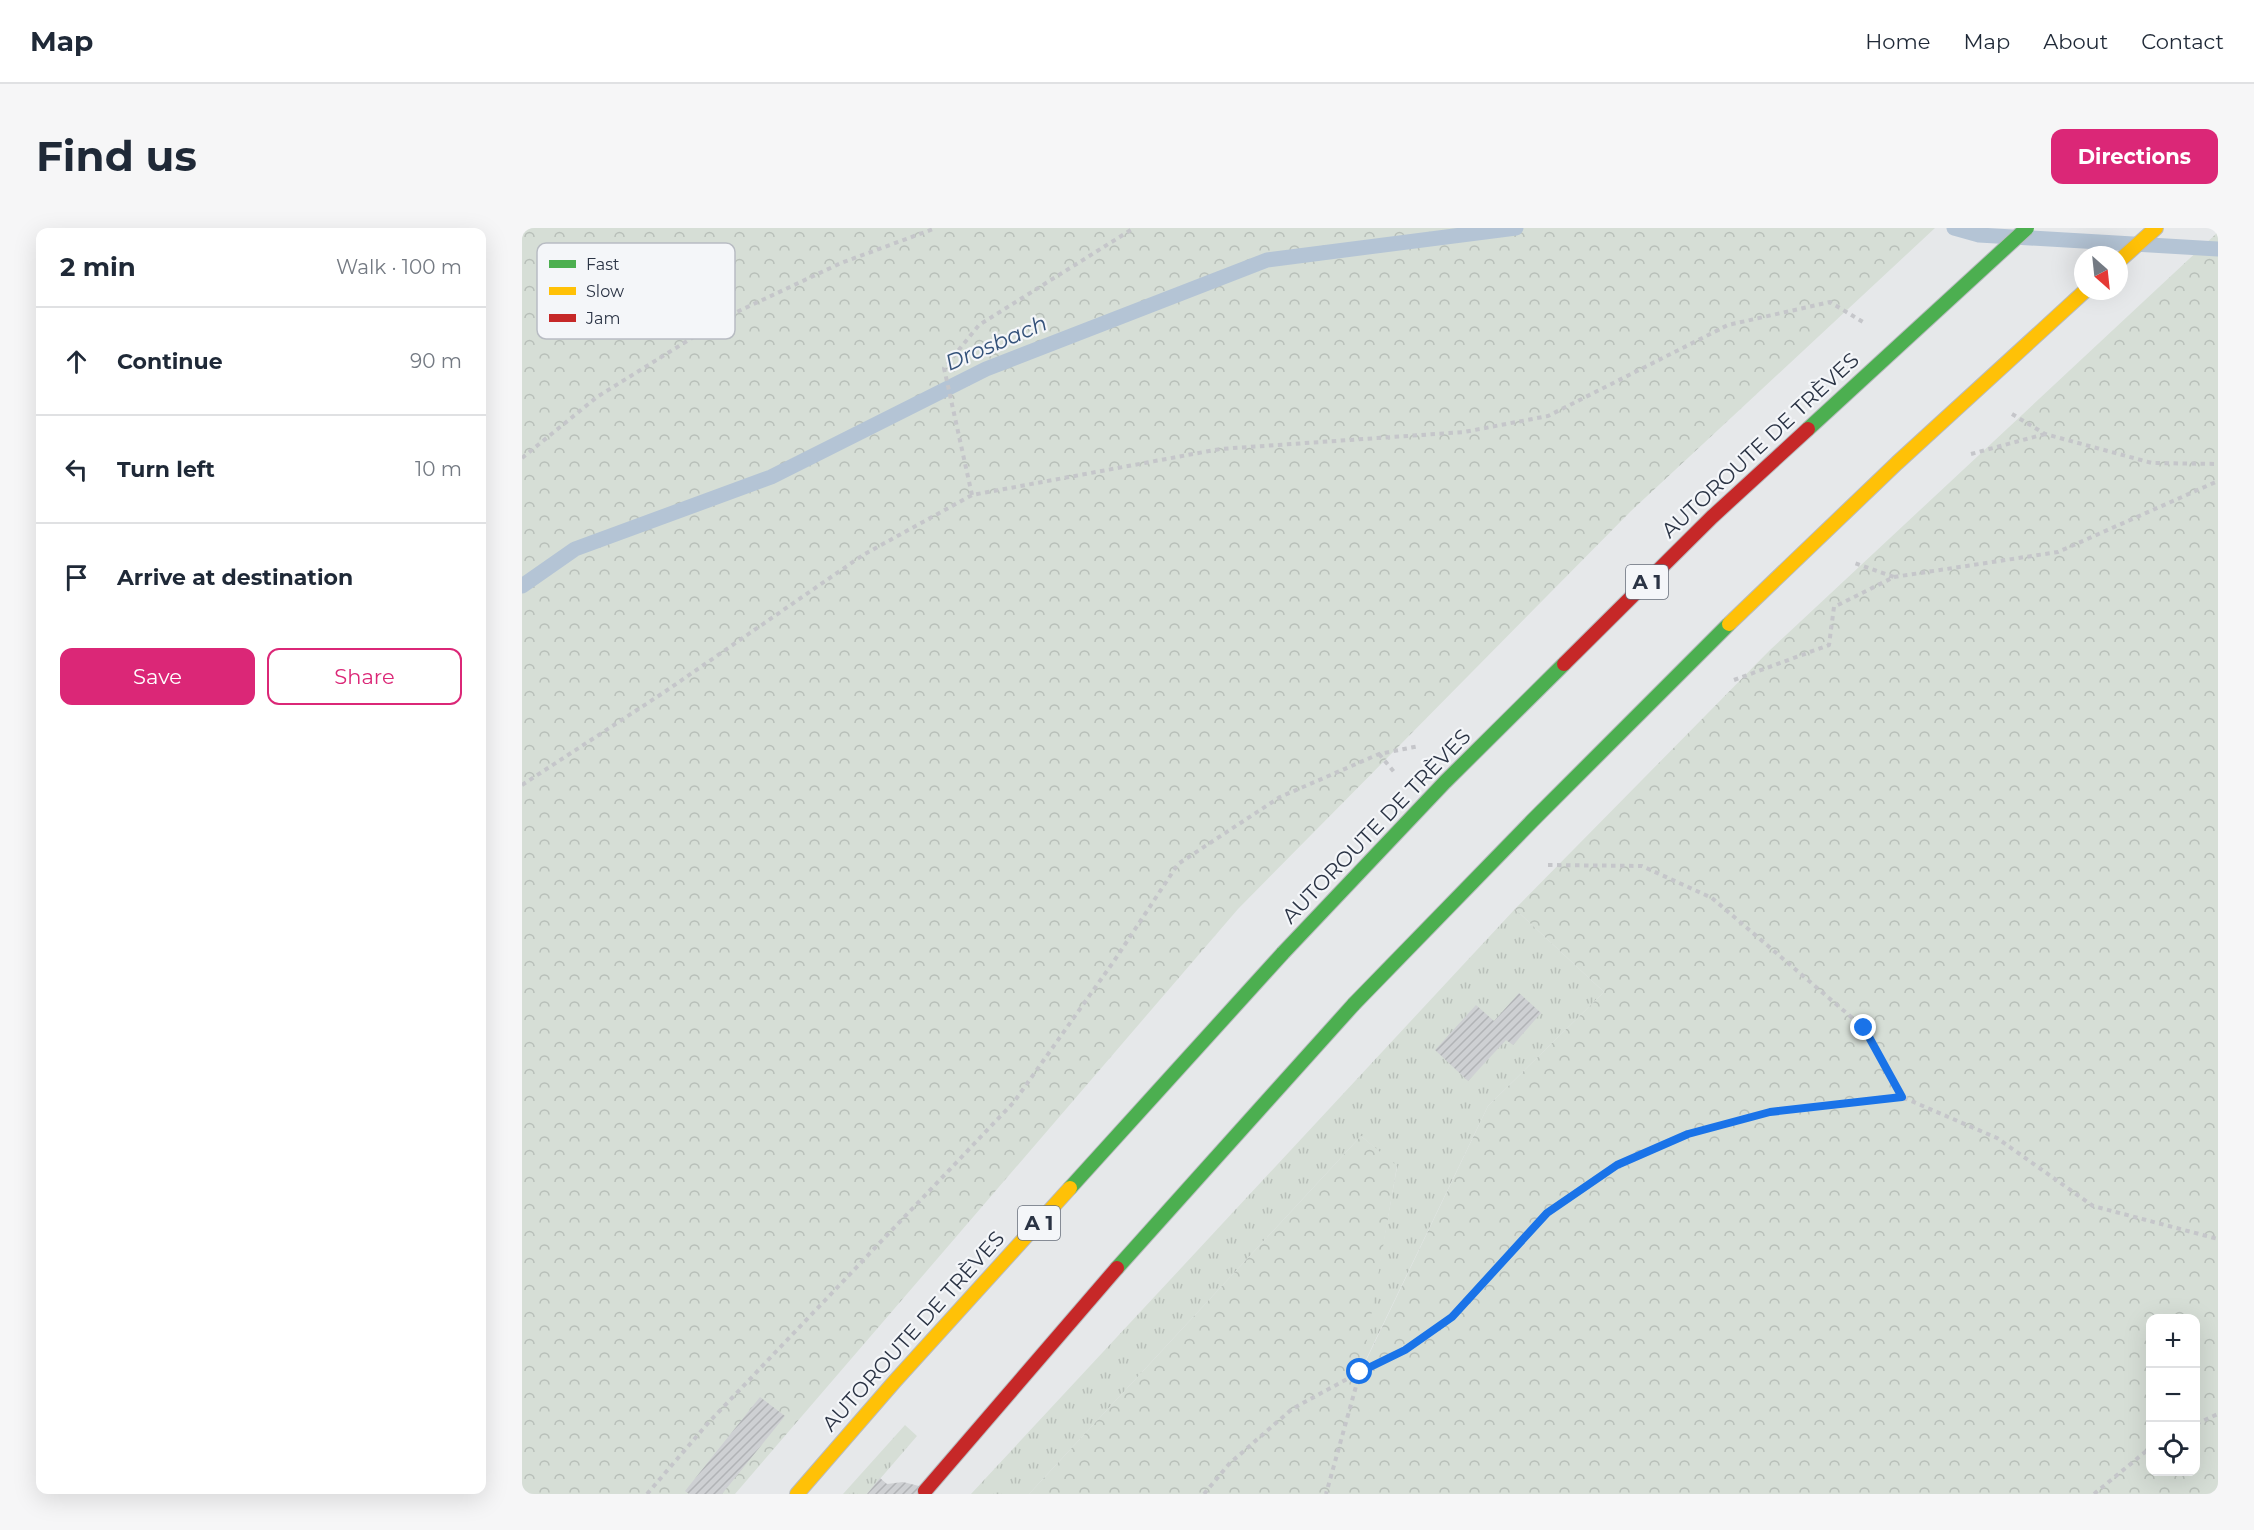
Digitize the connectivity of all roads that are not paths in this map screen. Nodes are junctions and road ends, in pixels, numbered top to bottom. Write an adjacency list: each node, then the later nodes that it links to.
1 (2027, 228): 6 (highway, AUTOROUTE DE TRÈVES / A 1, bridge)
2 (2156, 228): 3 (highway)
3 (2128, 253)
4 (2075, 300): 5 (highway, bridge)
5 (926, 1491)
6 (797, 1494)

